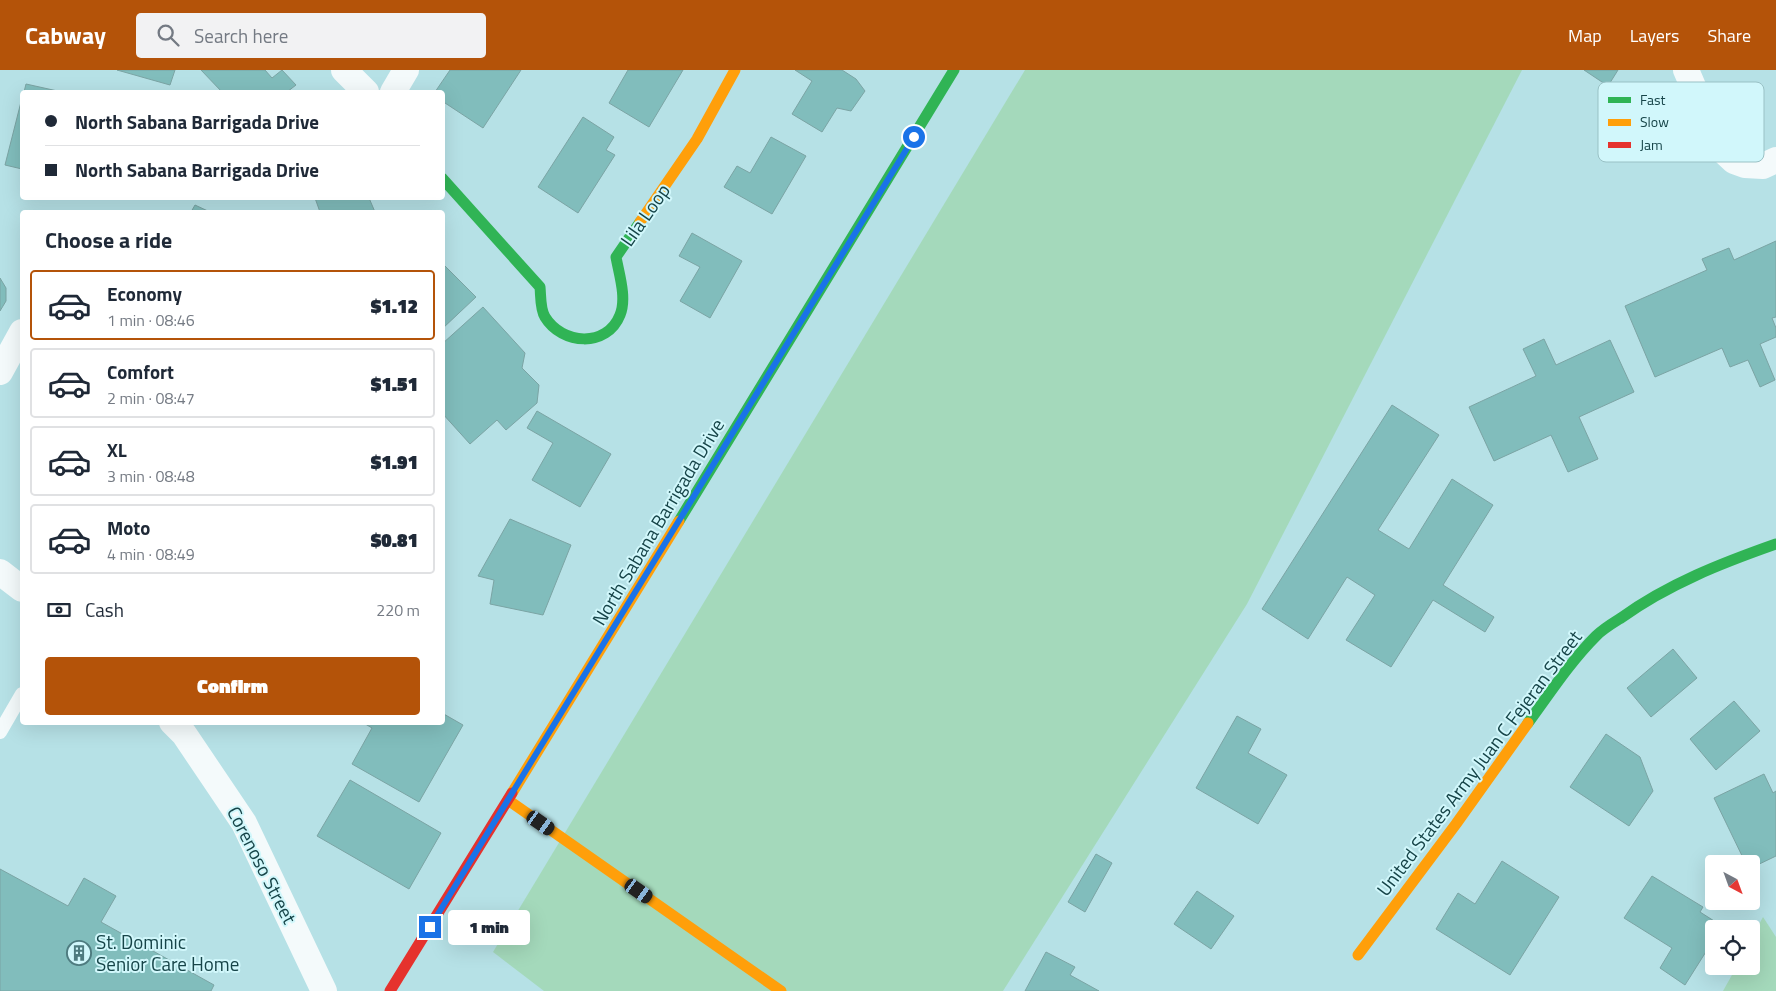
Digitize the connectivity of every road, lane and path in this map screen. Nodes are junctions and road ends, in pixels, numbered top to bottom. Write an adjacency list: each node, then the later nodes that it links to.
1 (344, 70): 7 (street)
2 (406, 70): 8 (street)
3 (736, 70): 11 (street, Lila Loop)
4 (954, 70): 20 (street, North Sabana Barrigada Drive)
5 (1686, 70): 6 (street)
6 (1691, 82)
7 (364, 90)
8 (394, 90)
9 (1776, 160): 10 (street)
10 (1734, 162)
11 (445, 181)
12 (20, 336): 13 (street)
13 (0, 372)
14 (1776, 544): 21 (street, United States Army Juan C Fejeran Street)
15 (0, 572): 16 (street)
16 (20, 587)
17 (20, 697): 19 (lane)
18 (175, 725): 22 (street, Corenoso Street)
19 (0, 732)
20 (508, 800): 23 (street, North Sabana Barrigada Drive); 24 (street)
21 (1358, 954)
22 (324, 991)
23 (390, 991)
24 (781, 991)

